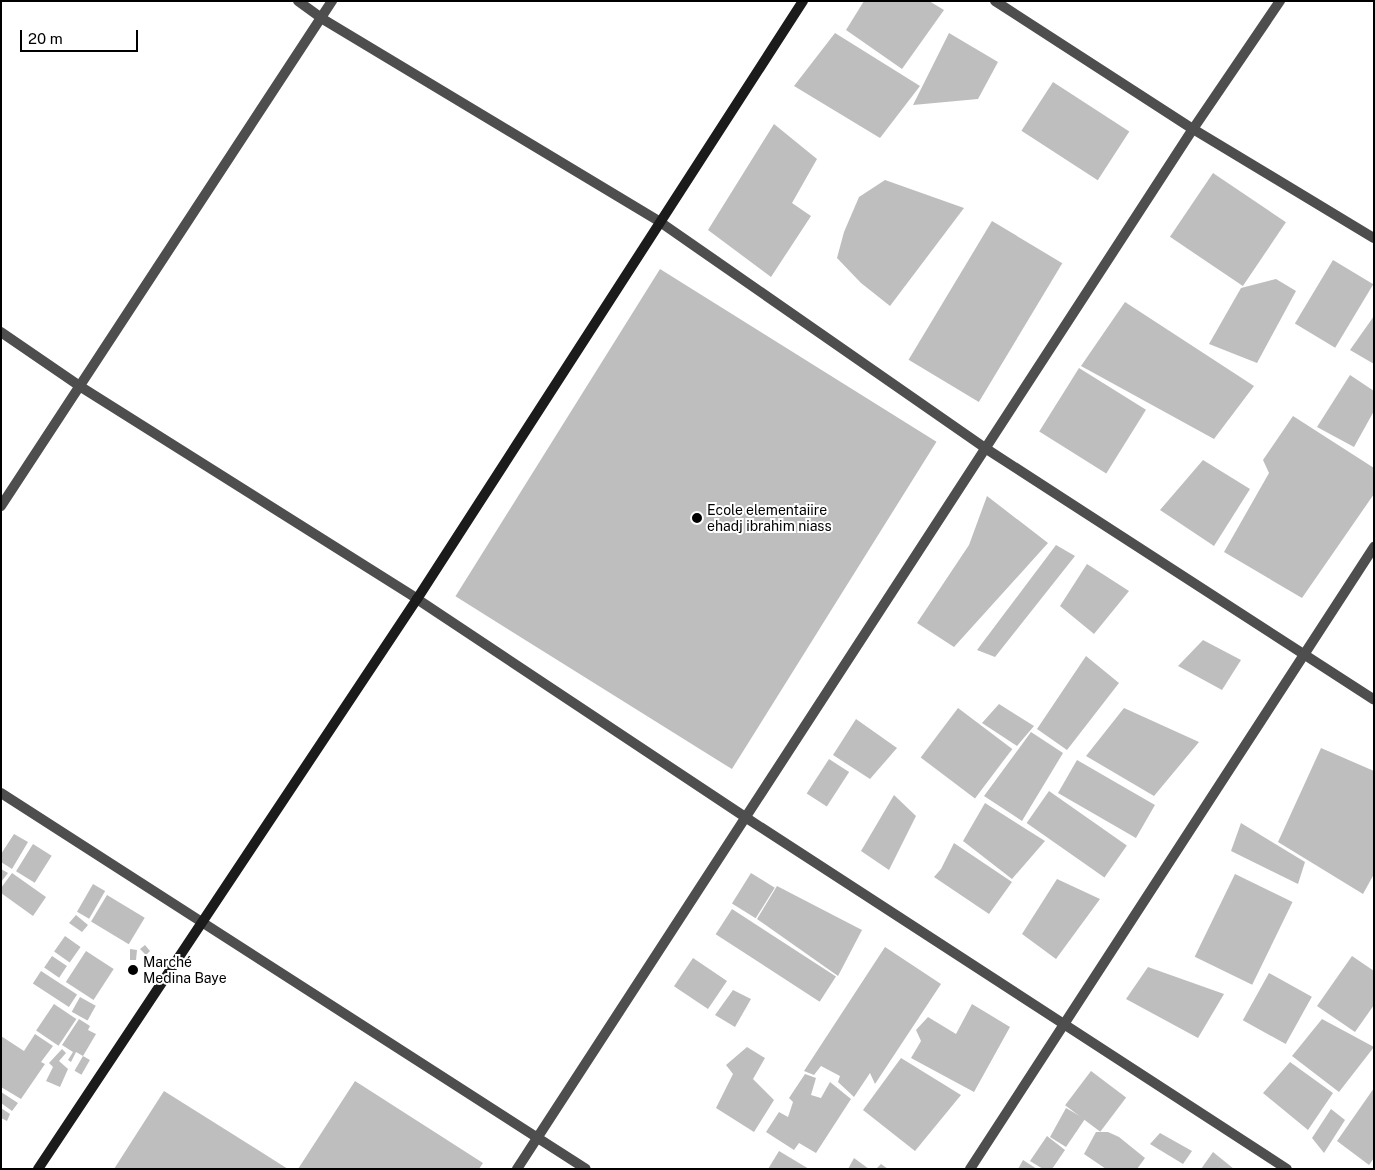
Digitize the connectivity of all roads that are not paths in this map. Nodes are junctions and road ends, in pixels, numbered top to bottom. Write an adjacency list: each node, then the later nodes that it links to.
1 (298, 1): 6 (street)
2 (332, 1): 6 (street)
3 (803, 1): 8 (street)
4 (996, 1): 7 (street)
5 (1280, 1): 7 (street)
6 (322, 18): 8 (street); 11 (street)
7 (1193, 129): 9 (street); 12 (street)
8 (660, 222): 12 (street); 15 (street)
9 (1374, 238)
10 (1, 332): 11 (street)
11 (81, 387): 13 (street); 15 (street)
12 (985, 448): 16 (street); 19 (street)
13 (1, 506)
14 (1374, 547): 16 (street)
15 (416, 599): 19 (street); 20 (street)
16 (1305, 655): 17 (street); 21 (street)
17 (1374, 700)
18 (1, 793): 20 (street)
19 (745, 818): 21 (street); 22 (street)
20 (202, 923): 22 (street); 23 (street)
21 (1064, 1024): 26 (street); 27 (street)
22 (538, 1138): 24 (street); 25 (street)
23 (38, 1169)
24 (517, 1169)
25 (586, 1169)
26 (970, 1169)
27 (1287, 1169)

